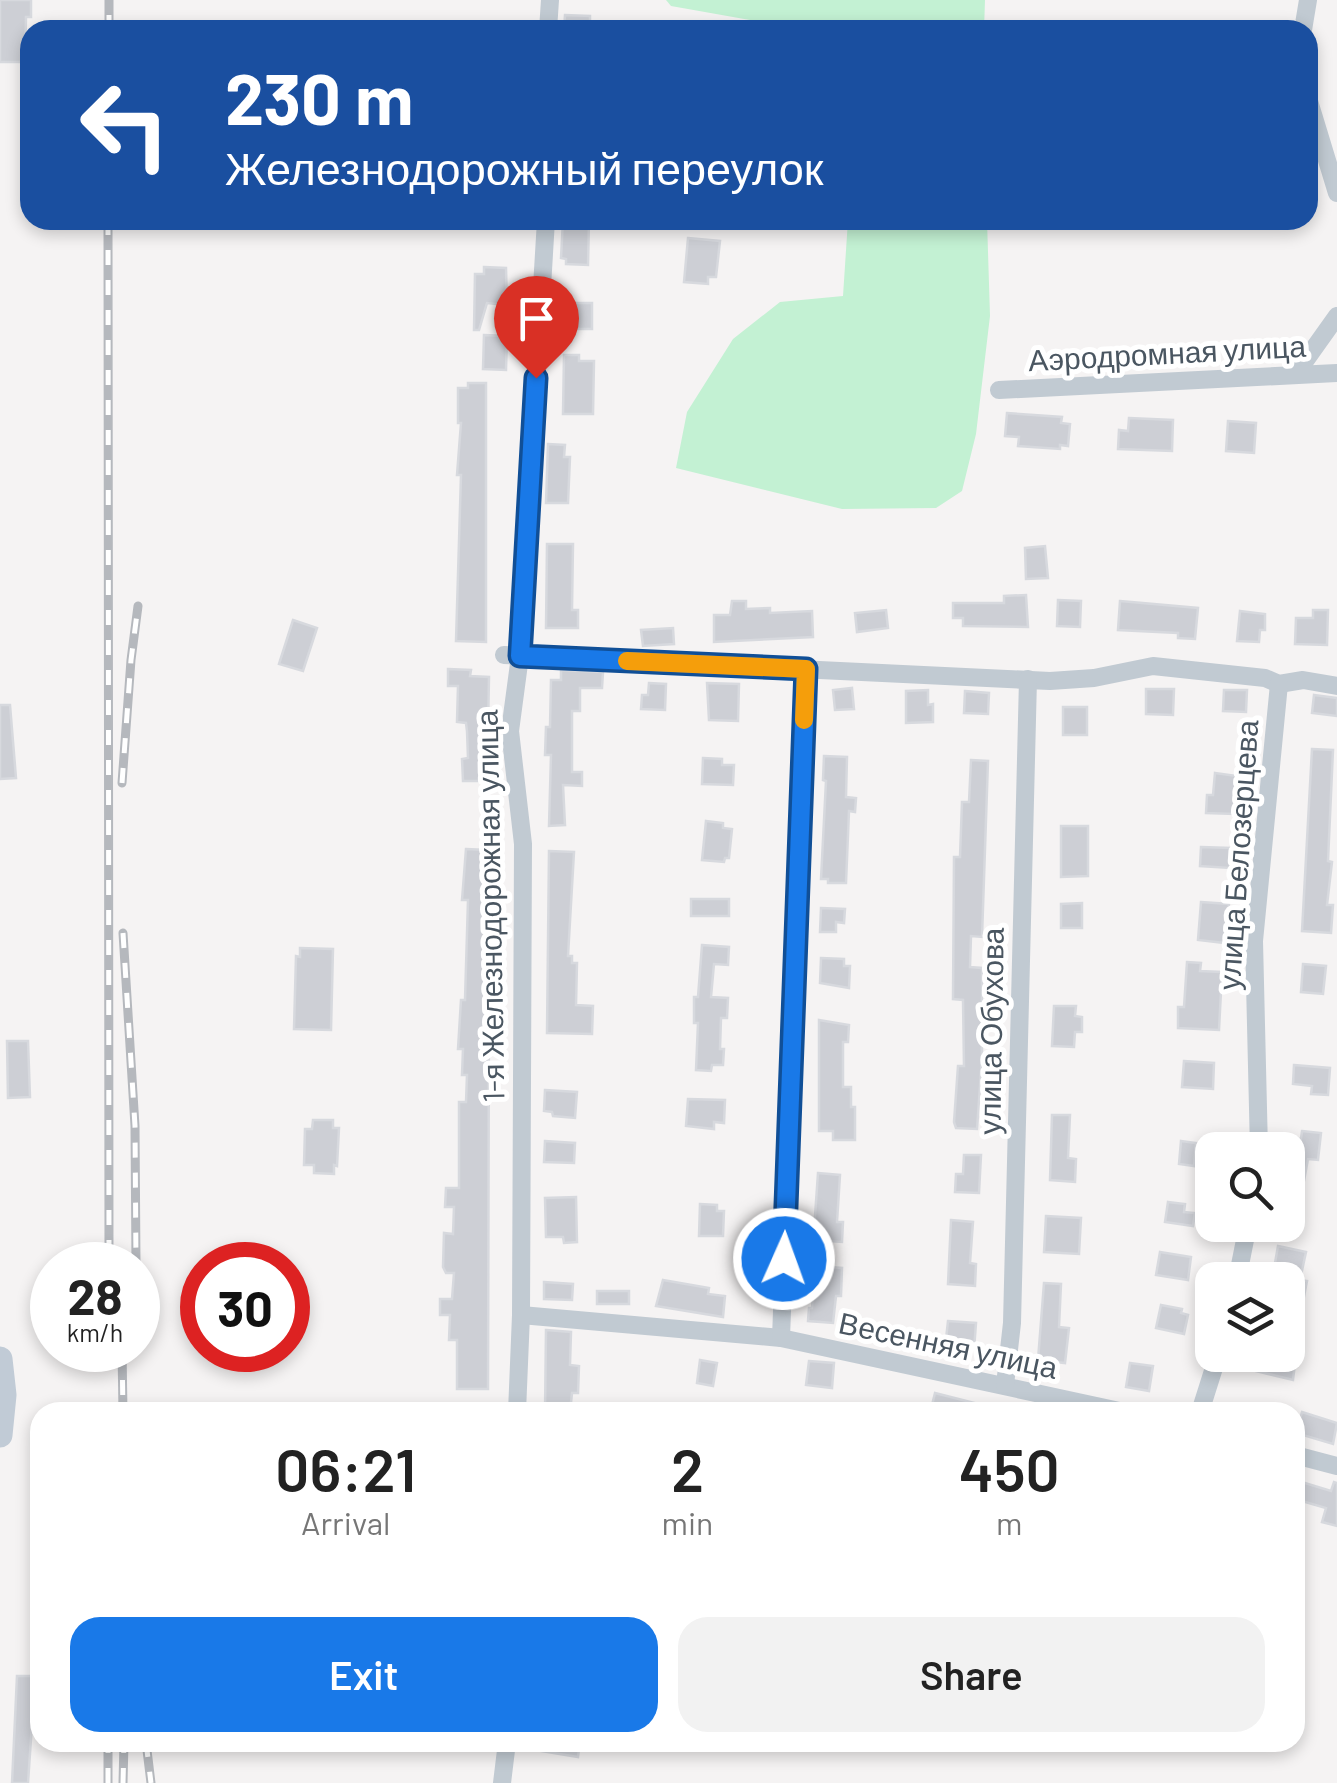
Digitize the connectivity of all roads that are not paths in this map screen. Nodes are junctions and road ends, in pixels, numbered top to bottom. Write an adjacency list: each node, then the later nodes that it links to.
1 (1318, 131): 2 (street)
2 (1337, 193)
3 (545, 230): 8 (street, 1-я Железнодорожная улица)
4 (1337, 316): 6 (street)
5 (1337, 373): 6 (street, Аэродромная улица)
6 (1295, 375): 7 (street, Аэродромная улица)
7 (999, 390)
8 (512, 655): 9 (street); 14 (street, 1-я Железнодорожная улица)
9 (806, 669): 10 (street); 15 (street)
10 (1028, 679): 11 (street); 18 (street, улица Обухова)
11 (1280, 684): 12 (street); 13 (street, улица Белозерцева)
12 (1337, 686)
13 (1259, 1132)
14 (521, 1316): 15 (street, Весенняя улица); 19 (street, 1-я Железнодорожная улица)
15 (781, 1338): 18 (street, Весенняя улица)
16 (0, 1359): 22 (main road)
17 (1213, 1372): 21 (street)
18 (1005, 1385): 20 (street, Весенняя улица)
19 (517, 1402)
20 (1080, 1402)
21 (1203, 1402)
22 (0, 1435)
23 (1305, 1458): 24 (street)
24 (1337, 1466)
25 (506, 1752): 26 (street)
26 (502, 1783)

